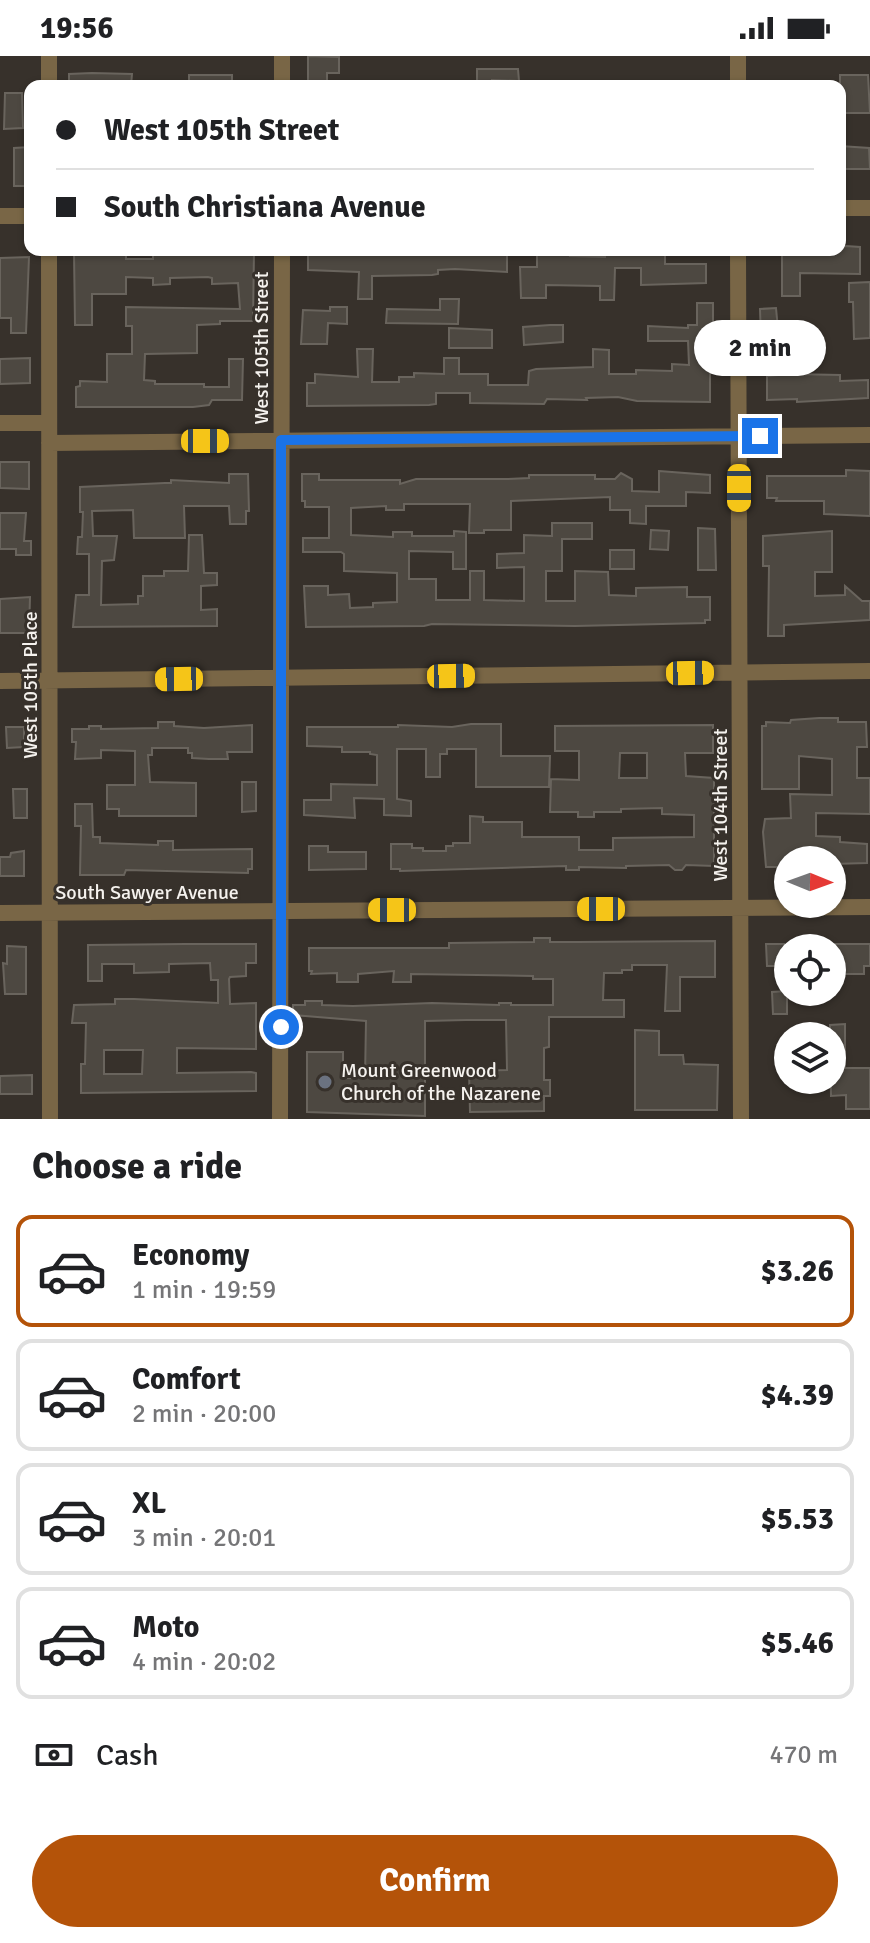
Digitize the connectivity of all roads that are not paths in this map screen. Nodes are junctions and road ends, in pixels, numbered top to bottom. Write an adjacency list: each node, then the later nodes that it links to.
1 (49, 56): 4 (street)
2 (282, 56): 5 (street)
3 (738, 56): 6 (street)
4 (49, 80)
5 (282, 80)
6 (738, 80)
7 (846, 208): 8 (street)
8 (870, 208)
9 (0, 216): 10 (street)
10 (24, 216)
11 (49, 256): 15 (street, West 105th Place)
12 (282, 256): 18 (street, West 105th Street)
13 (738, 256): 17 (street, West 104th Street)
14 (0, 423): 15 (street)
15 (49, 423): 19 (street, West 105th Place)
16 (870, 435): 17 (street)
17 (739, 436): 18 (street); 21 (street, West 104th Street)
18 (281, 440): 19 (street); 22 (street, West 105th Street)
19 (49, 443): 23 (street, West 105th Place)
20 (870, 671): 21 (street)
21 (739, 673): 22 (street); 26 (street, West 104th Street)
22 (281, 678): 23 (street); 27 (street, West 105th Street)
23 (50, 680): 24 (street); 28 (street, West 105th Place)
24 (0, 681)
25 (870, 907): 26 (street, South Sawyer Avenue)
26 (740, 908): 27 (street, South Sawyer Avenue); 32 (street, West 104th Street)
27 (281, 911): 28 (street, South Sawyer Avenue); 31 (street, West 105th Street)
28 (50, 912): 29 (street, South Sawyer Avenue); 30 (street, West 105th Place)
29 (0, 913)
30 (50, 1119)
31 (280, 1119)
32 (741, 1119)

